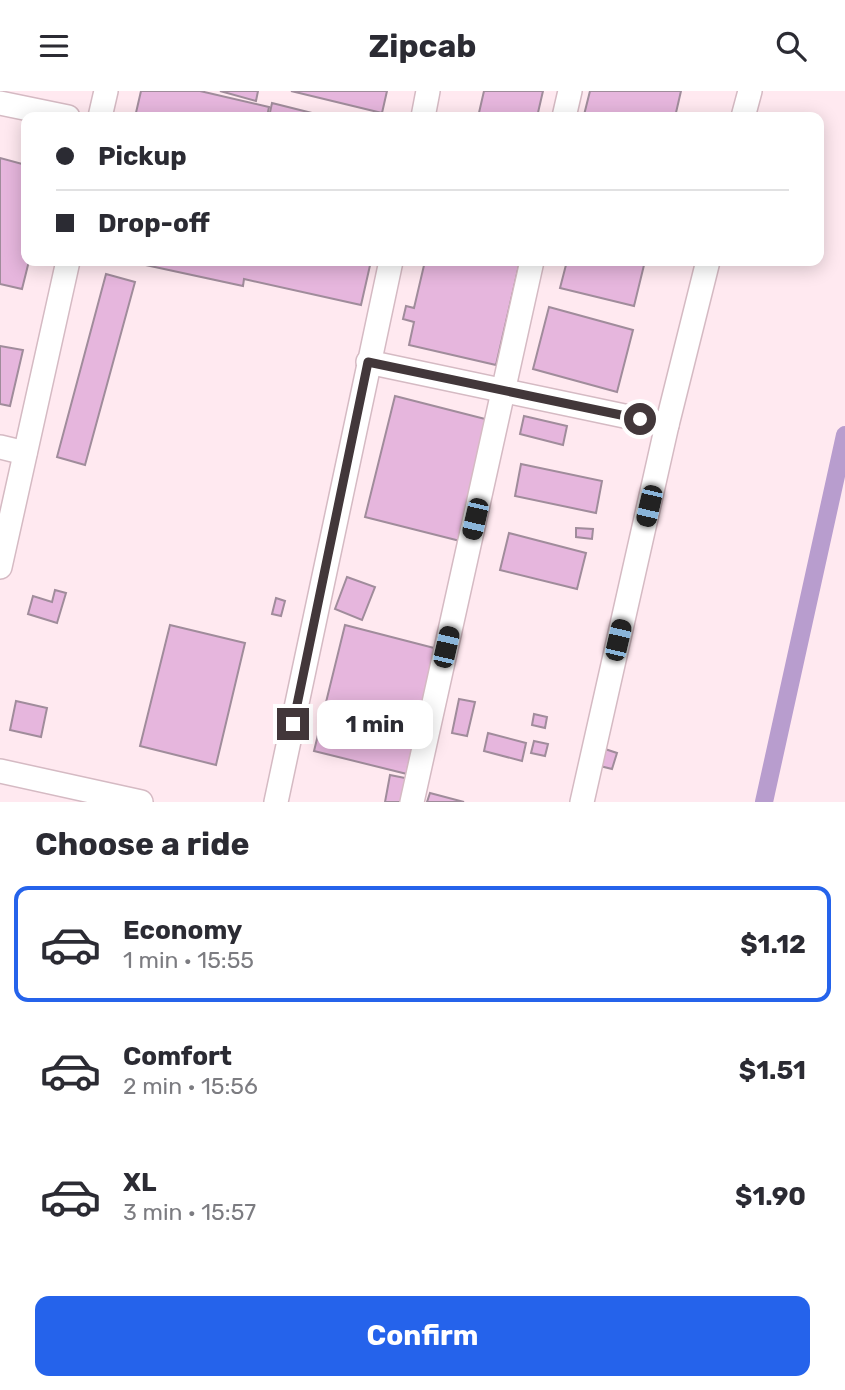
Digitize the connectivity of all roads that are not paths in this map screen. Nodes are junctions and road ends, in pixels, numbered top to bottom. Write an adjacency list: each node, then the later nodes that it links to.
1 (106, 91): 7 (street)
2 (428, 91): 8 (street)
3 (570, 91): 9 (street)
4 (750, 91): 10 (street)
5 (0, 103): 6 (street)
6 (44, 112)
7 (101, 112)
8 (424, 112)
9 (565, 112)
10 (744, 112)
11 (67, 266): 19 (street)
12 (390, 266): 15 (street)
13 (531, 266): 16 (street)
14 (707, 266): 17 (street)
15 (368, 362): 16 (street); 23 (street)
16 (504, 390): 17 (street); 24 (street)
17 (667, 425): 25 (street)
18 (0, 447): 19 (street)
19 (25, 453): 20 (street)
20 (0, 567)
21 (0, 771): 22 (street)
22 (141, 802)
23 (276, 802)
24 (412, 802)
25 (582, 802)

